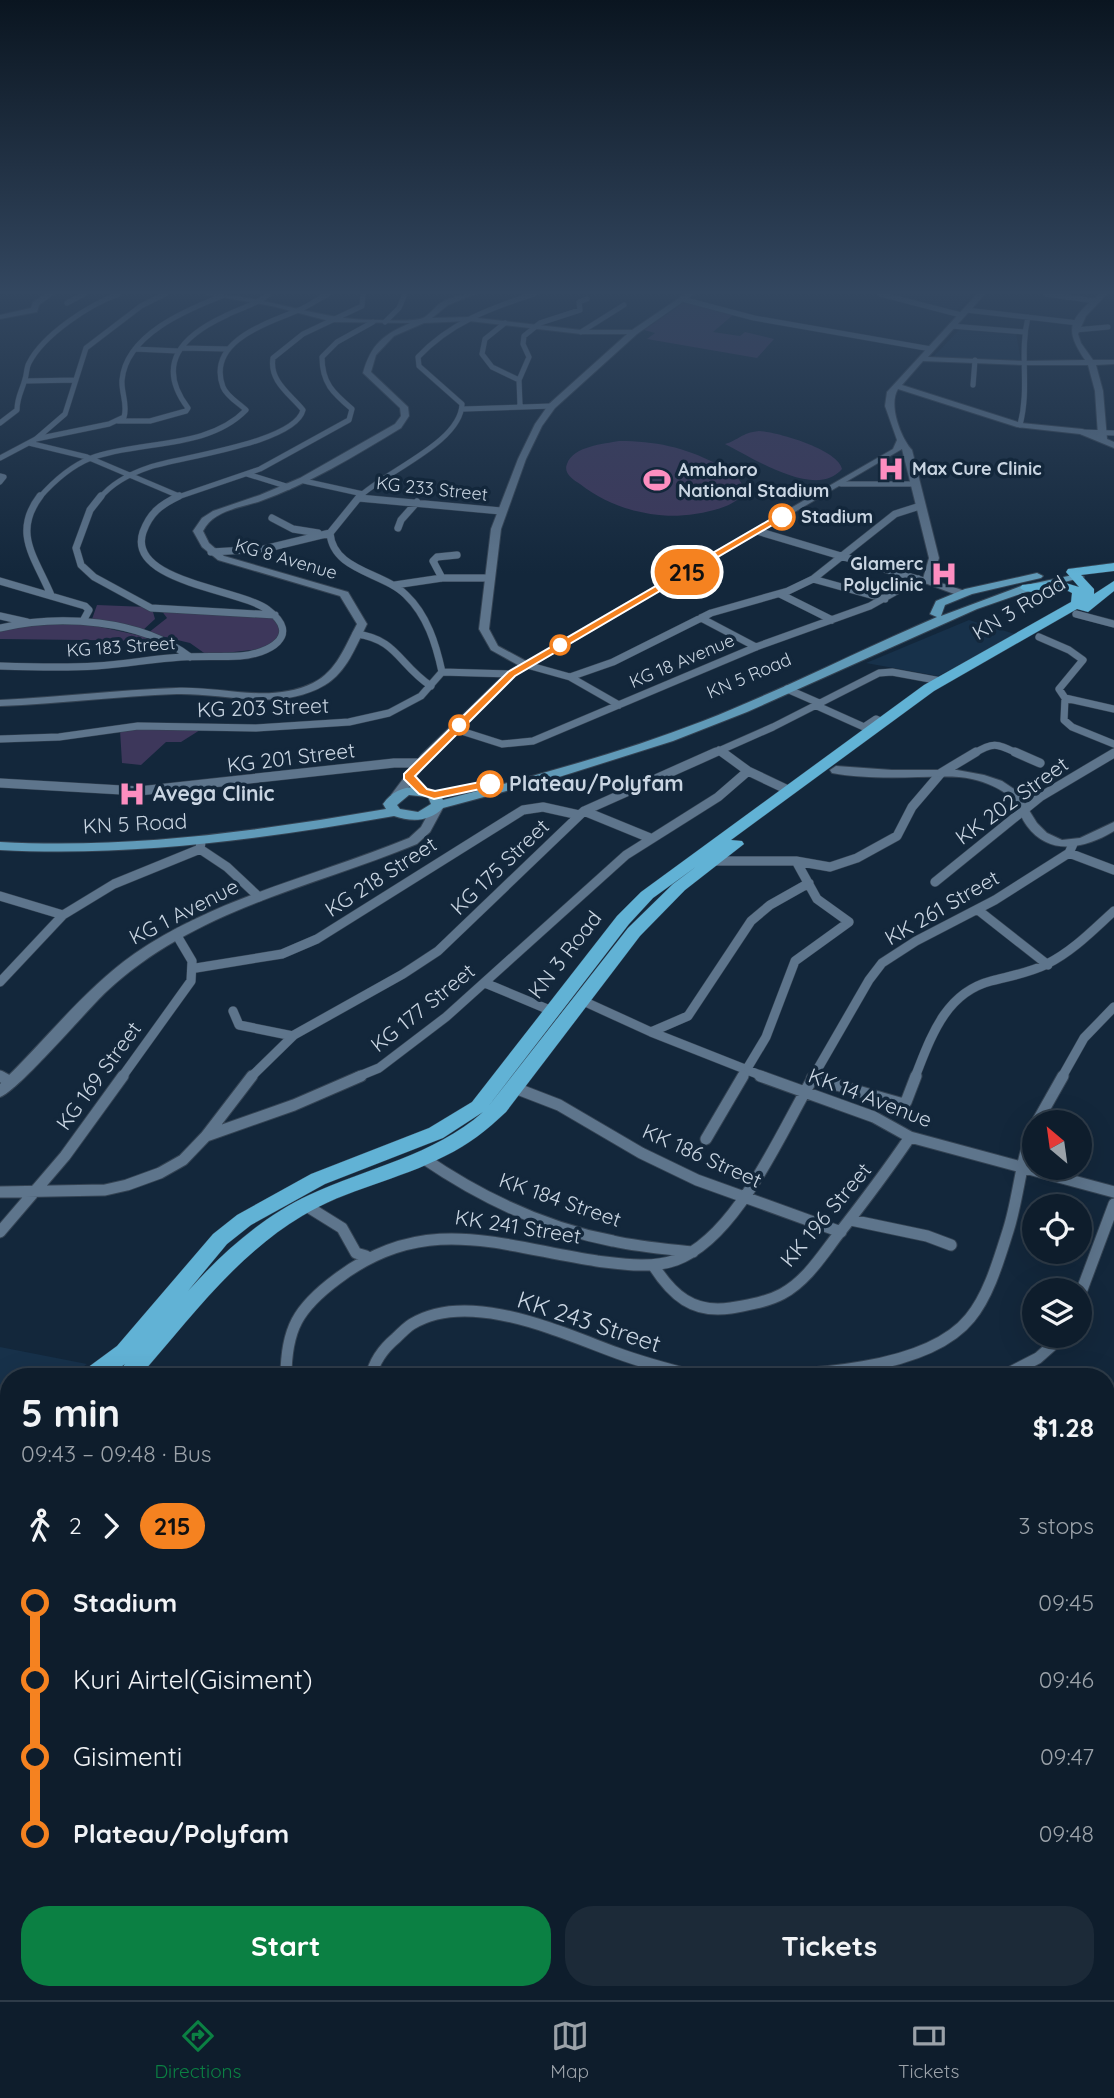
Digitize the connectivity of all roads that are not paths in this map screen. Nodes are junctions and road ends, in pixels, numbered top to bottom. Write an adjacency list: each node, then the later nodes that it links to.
1 (21, 387): 20 (street)
2 (74, 387): 24 (street)
3 (123, 387): 19 (street)
4 (173, 387): 19 (street)
5 (223, 387): 31 (street)
6 (283, 387): 32 (street)
7 (327, 387): 33 (street)
8 (382, 387): 35 (street, KG 8 Avenue)
9 (442, 387): 18 (street)
10 (519, 387): 16 (street)
11 (573, 387): 17 (street)
12 (895, 387): 26 (street)
13 (900, 387): 21 (street)
14 (1025, 387): 21 (street)
15 (1097, 387): 23 (street)
16 (520, 405): 17 (street); 18 (street)
17 (552, 406): 44 (street)
18 (464, 409): 41 (street)
19 (117, 421): 24 (street)
20 (0, 423)
21 (1020, 425): 23 (street)
22 (1114, 433): 23 (street)
23 (1102, 436): 27 (street)
24 (36, 439): 25 (street)
25 (29, 443): 28 (street); 31 (street)
26 (901, 444): 37 (street); 38 (street)
27 (1114, 445)
28 (15, 450): 29 (street); 30 (street)
29 (0, 452)
30 (0, 458)
31 (92, 458): 32 (street); 65 (street)
32 (133, 474): 40 (street); 70 (street)
33 (247, 474): 39 (street); 40 (street)
34 (0, 476): 36 (street)
35 (304, 481): 39 (street, KG 8 Avenue); 41 (street, KG 233 Street)
36 (0, 482)
37 (841, 484): 38 (street); 47 (street)
38 (916, 484): 43 (street)
39 (289, 487): 49 (street, KG 8 Avenue)
40 (179, 496): 70 (street)
41 (361, 496): 42 (street, KG 233 Street); 48 (street)
42 (417, 502): 44 (street, KG 233 Street); 46 (street)
43 (920, 506): 51 (street); 59 (street)
44 (501, 511): 57 (street)
45 (272, 518): 48 (street)
46 (398, 528)
47 (757, 531): 51 (street); 84 (street)
48 (326, 534): 49 (street); 61 (street)
49 (211, 552): 76 (street, KG 8 Avenue)
50 (457, 555): 56 (street)
51 (844, 556): 58 (street); 59 (street)
52 (1114, 567): 54 (highway, KN 5 Road)
53 (1114, 572): 54 (highway, KN 5 Road)
54 (1082, 573): 55 (main road, KN 5 Road); 62 (main road, KN 5 Road); 63 (highway, KN 3 Road); 68 (highway, KN 3 Road)
55 (1053, 575): 64 (main road); 69 (main road, KN 5 Road)
56 (442, 578): 57 (street); 61 (street)
57 (488, 578): 84 (street)
58 (813, 579): 66 (street); 67 (street)
59 (923, 580): 64 (street); 67 (street, KG 18 Avenue)
60 (0, 581): 65 (street, KG 183 Street)
61 (395, 585): 86 (street)
62 (1026, 588): 68 (highway); 91 (main road, KN 5 Road)
63 (1107, 589): 68 (highway, KN 3 Road)
64 (961, 593): 69 (main road)
65 (51, 594): 74 (street, KG 183 Street)
66 (780, 594): 72 (street); 73 (street)
67 (885, 599): 73 (street, KG 18 Avenue)
68 (1077, 609): 77 (street); 81 (highway, KN 3 Road); 89 (highway, KN 3 Road)
69 (936, 614): 111 (main road, KN 5 Road)
70 (276, 615): 83 (street)
71 (0, 616): 75 (street)
72 (701, 618): 82 (street); 88 (street)
73 (832, 620): 82 (street, KG 18 Avenue)
74 (83, 621): 75 (street); 83 (street, KG 183 Street)
75 (30, 623): 78 (street)
76 (362, 624): 79 (street); 80 (street)
77 (1114, 624)
78 (0, 628)
79 (356, 634): 80 (street); 93 (street)
80 (373, 635): 90 (street)
81 (1039, 638): 89 (highway, KN 3 Road); 92 (street)
82 (756, 647): 95 (street, KG 18 Avenue)
83 (190, 657): 85 (street, KG 183 Street)
84 (527, 665): 87 (street); 88 (street)
85 (0, 666)
86 (442, 672): 87 (street); 90 (street, KG 203 Street)
87 (511, 674): 98 (street)
88 (570, 677): 95 (street)
89 (947, 683): 94 (street, KG 175 Street); 97 (highway, KN 3 Road); 105 (highway, KN 3 Road)
90 (431, 686): 99 (street, KG 203 Street)
91 (787, 689): 94 (street); 111 (main road, KN 5 Road)
92 (1065, 698): 96 (street); 100 (street)
93 (0, 703)
94 (817, 704): 97 (street); 101 (street, KG 175 Street)
95 (620, 705): 98 (street, KG 18 Avenue)
96 (1114, 709)
97 (882, 722): 110 (highway, KN 3 Road)
98 (455, 729): 104 (street)
99 (0, 739)
100 (1114, 744)
101 (719, 750): 106 (street); 114 (street, KG 175 Street)
102 (1114, 753): 113 (street, KK 202 Street)
103 (1040, 762): 107 (street)
104 (419, 763): 108 (street); 109 (street, KG 201 Street)
105 (836, 770): 107 (street); 123 (highway, KN 3 Road)
106 (748, 771): 110 (street); 119 (street, KG 177 Street)
107 (941, 774): 113 (street); 124 (street)
108 (408, 776): 111 (street); 112 (street)
109 (0, 783)
110 (788, 790): 128 (highway, KN 3 Road)
111 (433, 800): 112 (main road); 115 (main road); 117 (street)
112 (394, 804): 115 (main road); 118 (main road, KN 5 Road); 120 (main road, KN 5 Road)
113 (1023, 810): 122 (street); 126 (street, KK 202 Street)
114 (582, 813): 119 (street, KG 218 Street); 137 (street, KG 218 Street); 145 (street, KG 175 Street)
115 (413, 817): 117 (street)
116 (1114, 826): 122 (street)
117 (426, 829): 130 (street, KG 1 Avenue)
118 (0, 838)
119 (650, 838): 139 (street, KG 177 Street)
120 (200, 845): 121 (main road, KN 5 Road); 130 (street); 134 (street)
121 (0, 846)
122 (1069, 847): 125 (street); 132 (street, KK 261 Street)
123 (715, 861): 124 (street); 131 (highway, KN 3 Road)
124 (796, 861): 127 (street)
125 (1114, 870)
126 (935, 882)
127 (809, 883): 144 (street); 146 (street)
128 (647, 895): 131 (highway); 143 (highway, KN 3 Road)
129 (0, 896): 134 (street)
130 (259, 897): 135 (street, KG 1 Avenue)
131 (666, 900): 140 (highway, KN 3 Road)
132 (978, 910): 136 (street); 147 (street, KK 261 Street)
133 (1114, 911): 136 (street)
134 (63, 915): 138 (street)
135 (176, 934): 137 (street); 148 (street, KG 1 Avenue)
136 (1048, 965): 147 (street)
137 (196, 968): 158 (street, KG 169 Street)
138 (0, 982)
139 (485, 983): 143 (street); 152 (street, KG 177 Street)
140 (581, 1000): 144 (street, KK 14 Avenue); 149 (highway, KN 3 Road)
141 (1114, 1007): 151 (street)
142 (233, 1011): 145 (street)
143 (552, 1011): 173 (highway, KN 3 Road)
144 (651, 1032): 146 (street, KK 14 Avenue)
145 (293, 1036): 152 (street, KG 175 Street)
146 (744, 1070): 150 (street, KK 14 Avenue); 154 (street)
147 (812, 1078): 150 (street, KK 261 Street)
148 (4, 1084)
149 (515, 1088): 155 (highway, KN 3 Road); 161 (street, KK 186 Street)
150 (804, 1093): 153 (street, KK 14 Avenue); 161 (street, KK 261 Street)
151 (1044, 1110)
152 (206, 1136): 158 (street, KG 177 Street)
153 (910, 1137): 156 (street, KK 14 Avenue); 164 (street, KK 196 Street)
154 (706, 1139)
155 (423, 1158): 162 (highway, KN 3 Road); 168 (street, KK 184 Street)
156 (1022, 1167): 178 (street)
157 (1070, 1180): 160 (street, KK 14 Avenue)
158 (37, 1191): 159 (street, KG 177 Street); 166 (street, KG 169 Street)
159 (0, 1192)
160 (1114, 1192)
161 (743, 1196): 165 (street, KK 186 Street); 168 (street, KK 261 Street)
162 (304, 1205): 169 (street); 174 (highway, KN 3 Road)
163 (1114, 1207): 171 (street)
164 (851, 1220): 165 (street, KK 196 Street); 167 (street)
165 (841, 1232): 170 (street, KK 196 Street)
166 (0, 1233)
167 (951, 1245)
168 (693, 1252): 170 (street)
169 (366, 1256): 170 (street, KK 241 Street); 175 (street, KK 241 Street)
170 (653, 1265)
171 (1087, 1278)
172 (1049, 1348): 179 (street)
173 (104, 1368)
174 (134, 1368)
175 (286, 1368)
176 (372, 1368): 177 (street, KK 243 Street)
177 (664, 1368)
178 (853, 1368)
179 (1019, 1368)

